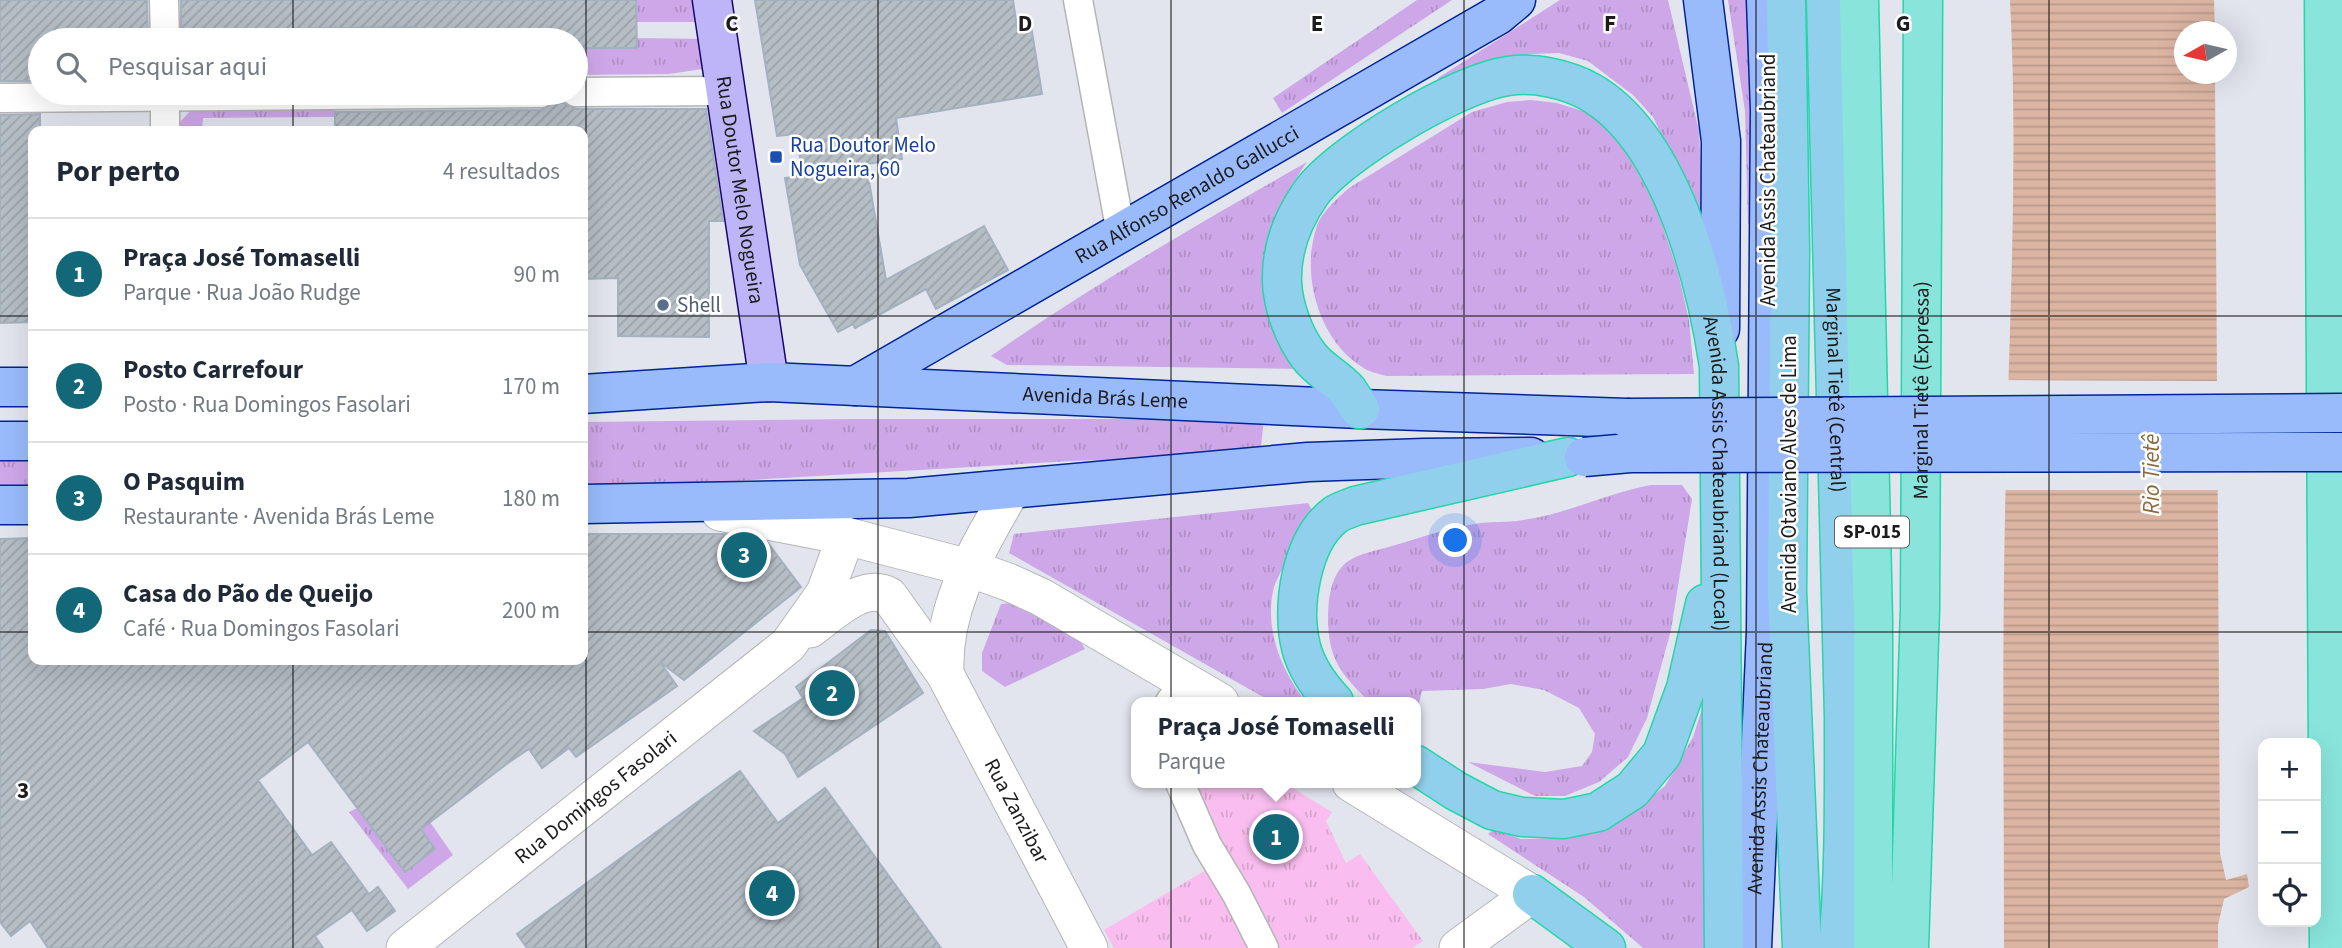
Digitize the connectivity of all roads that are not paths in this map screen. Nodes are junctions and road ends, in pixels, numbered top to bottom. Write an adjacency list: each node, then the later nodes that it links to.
1 (164, 0): 13 (street)
2 (712, 0): 14 (main road, Rua Doutor Melo Nogueira)
3 (1078, 0): 21 (street)
4 (1516, 0): 21 (main road, Rua Alfonso Renaldo Gallucci)
5 (1703, 0): 22 (main road, Avenida Assis Chateaubriand (Local))
6 (1766, 0): 58 (main road, Avenida Assis Chateaubriand)
7 (1786, 0): 59 (highway, Avenida Otaviano Alves de Lima)
8 (1826, 0): 60 (highway, Marginal Tietê (Central))
9 (1859, 0): 19 (highway)
10 (1880, 0): 19 (highway, SP-015)
11 (1923, 0): 62 (highway, Marginal Tietê (Expressa) / SP-015)
12 (2324, 0): 63 (highway)
13 (165, 28)
14 (726, 91): 15 (street); 23 (main road, Rua Doutor Melo Nogueira)
15 (588, 92)
16 (28, 97): 17 (street)
17 (0, 98)
18 (165, 105): 20 (street)
19 (1863, 116): 61 (highway, SP-015)
20 (165, 126)
21 (1121, 233): 24 (main road, Rua Alfonso Renaldo Gallucci)
22 (1719, 366): 28 (highway); 39 (highway, Avenida Assis Chateaubriand (Local))
23 (769, 382): 24 (main road, Avenida Brás Leme); 27 (main road, Avenida Brás Leme)
24 (855, 386): 28 (main road, Avenida Brás Leme)
25 (0, 387): 26 (main road)
26 (28, 387)
27 (588, 394)
28 (1360, 409): 29 (main road, Avenida Brás Leme, bridge)
29 (2342, 413)
30 (0, 441): 31 (main road)
31 (28, 441)
32 (2342, 452): 33 (main road, bridge)
33 (1576, 457): 34 (main road); 47 (highway)
34 (1011, 490): 36 (main road); 41 (street, Rua Zanzibar)
35 (588, 504): 36 (main road)
36 (670, 504): 40 (street)
37 (0, 505): 38 (main road)
38 (28, 505)
39 (1720, 505): 48 (highway); 57 (highway, Avenida Assis Chateaubriand (Local))
40 (846, 536): 41 (street); 43 (street, Rua Domingos Fasolari)
41 (969, 568): 44 (street, Rua Zanzibar); 45 (street)
42 (894, 603): 43 (street, Rua Domingos Fasolari); 44 (street, Rua Zanzibar)
43 (788, 645): 52 (street, Rua Domingos Fasolari)
44 (945, 674): 53 (street, Rua Zanzibar)
45 (1178, 692): 46 (street)
46 (1199, 697)
47 (1329, 697)
48 (1421, 768)
49 (1182, 788): 54 (street)
50 (1359, 788): 51 (street)
51 (1532, 894): 55 (street); 56 (highway)
52 (405, 948)
53 (1089, 948)
54 (1264, 948)
55 (1458, 948)
56 (1606, 948)
57 (1724, 948)
58 (1752, 948)
59 (1802, 948)
60 (1838, 948)
61 (1873, 948)
62 (1909, 948)
63 (2329, 948)

